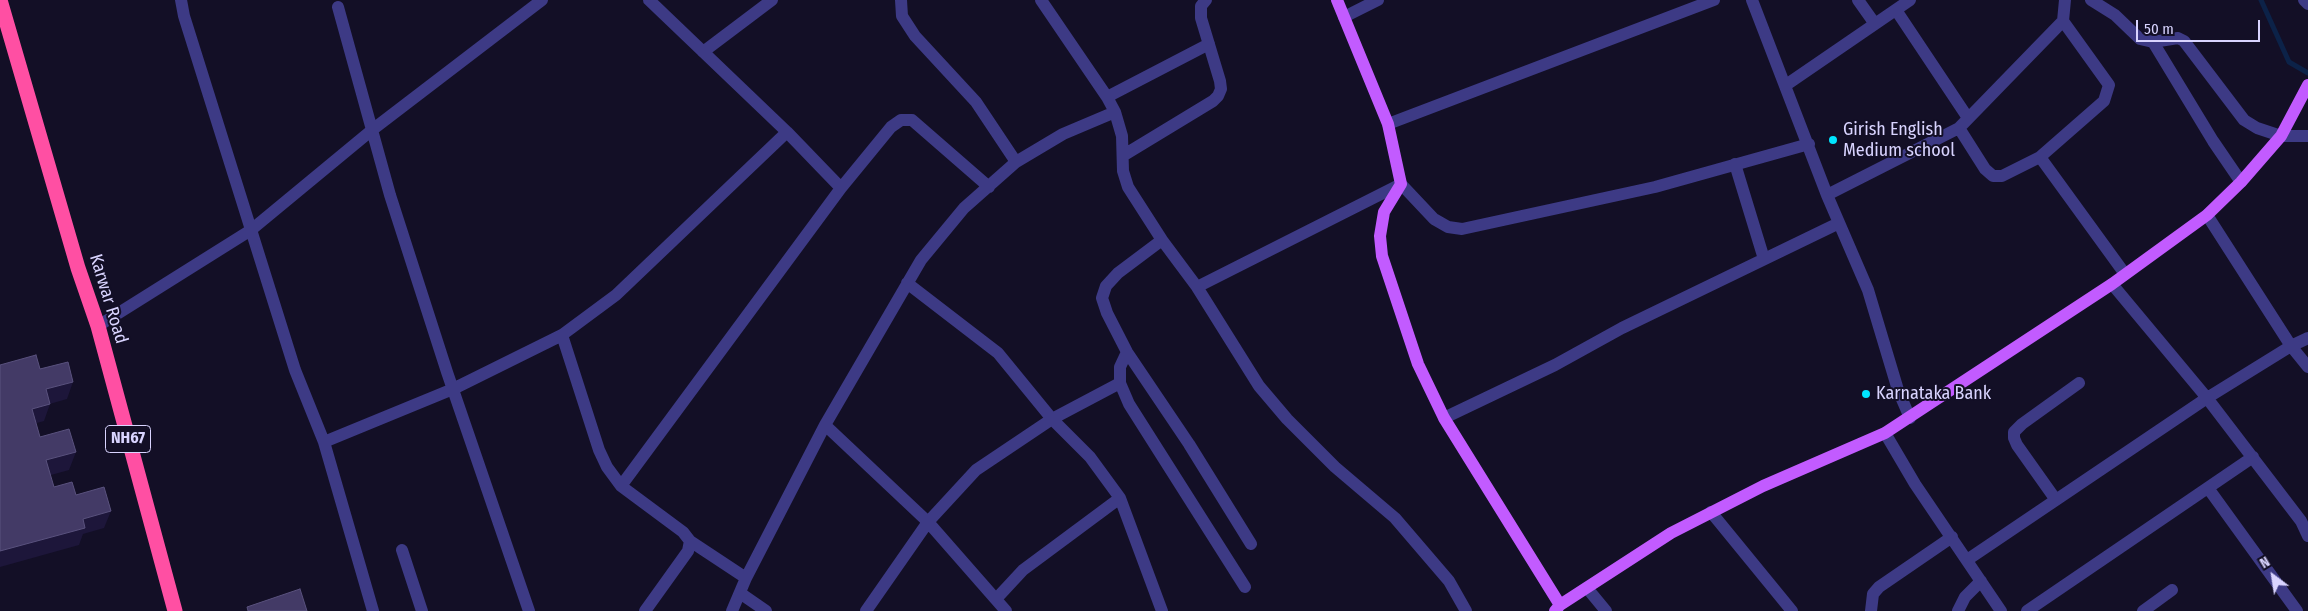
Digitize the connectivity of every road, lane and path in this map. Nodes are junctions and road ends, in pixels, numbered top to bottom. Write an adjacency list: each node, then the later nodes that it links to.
1 (0, 0): 56 (highway, Karwar Road / NH67)
2 (181, 0): 49 (street)
3 (542, 0): 33 (street)
4 (649, 0): 26 (street)
5 (772, 0): 26 (street)
6 (901, 0): 40 (street)
7 (1041, 0): 29 (street)
8 (1206, 0): 25 (street)
9 (1337, 0): 21 (main road)
10 (1378, 0): 21 (street)
11 (1714, 0): 32 (street)
12 (1752, 0): 28 (street)
13 (1858, 0): 23 (street)
14 (1910, 0): 20 (street)
15 (2065, 0): 22 (street)
16 (2091, 0): 24 (street)
17 (2304, 0): 19 (street)
18 (341, 2): 33 (street)
19 (2308, 4)
20 (1896, 10): 23 (street); 31 (street)
21 (1344, 17): 32 (main road)
22 (2064, 21): 31 (street); 39 (street)
23 (1875, 24): 28 (street)
24 (2153, 42): 35 (street); 42 (street)
25 (1209, 44): 29 (street); 38 (street)
26 (703, 52): 34 (street)
27 (2308, 85): 35 (main road)
28 (1786, 86): 37 (street)
29 (1107, 97): 30 (street)
30 (1115, 112): 38 (street); 40 (street)
31 (1963, 123): 39 (street); 46 (street)
32 (1388, 124): 43 (main road)
33 (372, 130): 49 (street); 64 (street)
34 (787, 132): 45 (street); 57 (street)
35 (2281, 136): 36 (street); 42 (main road)
36 (2308, 136)
37 (1809, 144): 41 (street); 46 (street)
38 (1124, 155): 50 (street)
39 (2040, 157): 52 (street)
40 (1016, 162): 44 (street)
41 (1735, 164): 43 (street); 51 (street)
42 (2241, 182): 47 (main road)
43 (1401, 184): 55 (street); 66 (main road)
44 (989, 186): 45 (street); 53 (street)
45 (841, 188): 73 (street)
46 (1828, 195): 48 (street)
47 (2207, 215): 52 (main road); 59 (street)
48 (1839, 223): 51 (street); 67 (street)
49 (251, 230): 56 (street); 71 (street)
50 (1162, 240): 55 (street); 60 (street)
51 (1764, 259): 66 (street)
52 (2125, 274): 54 (main road)
53 (907, 283): 68 (street); 69 (street)
54 (2112, 284): 65 (street); 67 (main road)
55 (1197, 287): 103 (street)
56 (98, 326): 93 (highway, Karwar Road / NH67)
57 (562, 335): 64 (street); 73 (street)
58 (2308, 338): 59 (street)
59 (2290, 346): 61 (street); 65 (street)
60 (1127, 352): 62 (street); 82 (street)
61 (2308, 367)
62 (1120, 383): 68 (street); 87 (street)
63 (2079, 383): 76 (street)
64 (453, 389): 71 (street); 96 (street)
65 (2207, 398): 72 (street); 76 (street)
66 (1444, 418): 92 (main road)
67 (1910, 418): 70 (main road)
68 (1052, 419): 75 (street); 78 (street)
69 (826, 425): 78 (street); 85 (street)
70 (1885, 434): 77 (main road); 80 (street)
71 (324, 442): 94 (street)
72 (2253, 456): 74 (street); 79 (street)
73 (621, 486): 81 (street)
74 (2208, 488): 109 (street); 111 (street)
75 (1120, 498): 91 (street); 102 (street)
76 (2056, 500): 84 (street)
77 (1712, 512): 88 (main road); 105 (street)
78 (928, 522): 91 (street); 100 (street)
79 (2308, 536)
80 (1952, 537): 84 (street); 106 (street)
81 (690, 542): 85 (street); 97 (street)
82 (1251, 544)
83 (402, 550): 95 (street)
84 (1967, 560): 86 (street)
85 (746, 578): 90 (street)
86 (1981, 581): 107 (street); 108 (street)
87 (1245, 587)
88 (1588, 588): 92 (main road); 104 (street)
89 (2172, 590): 110 (street)
90 (740, 593): 98 (street); 99 (street)
91 (997, 598): 101 (street)
92 (1558, 608)
93 (175, 611)
94 (373, 611)
95 (422, 611)
96 (529, 611)
97 (645, 611)
98 (732, 611)
99 (766, 611)
100 (866, 611)
101 (1006, 611)
102 (1162, 611)
103 (1466, 611)
104 (1606, 611)
105 (1792, 611)
106 (1871, 611)
107 (1958, 611)
108 (2001, 611)
109 (2027, 611)
110 (2143, 611)
111 (2297, 611)

